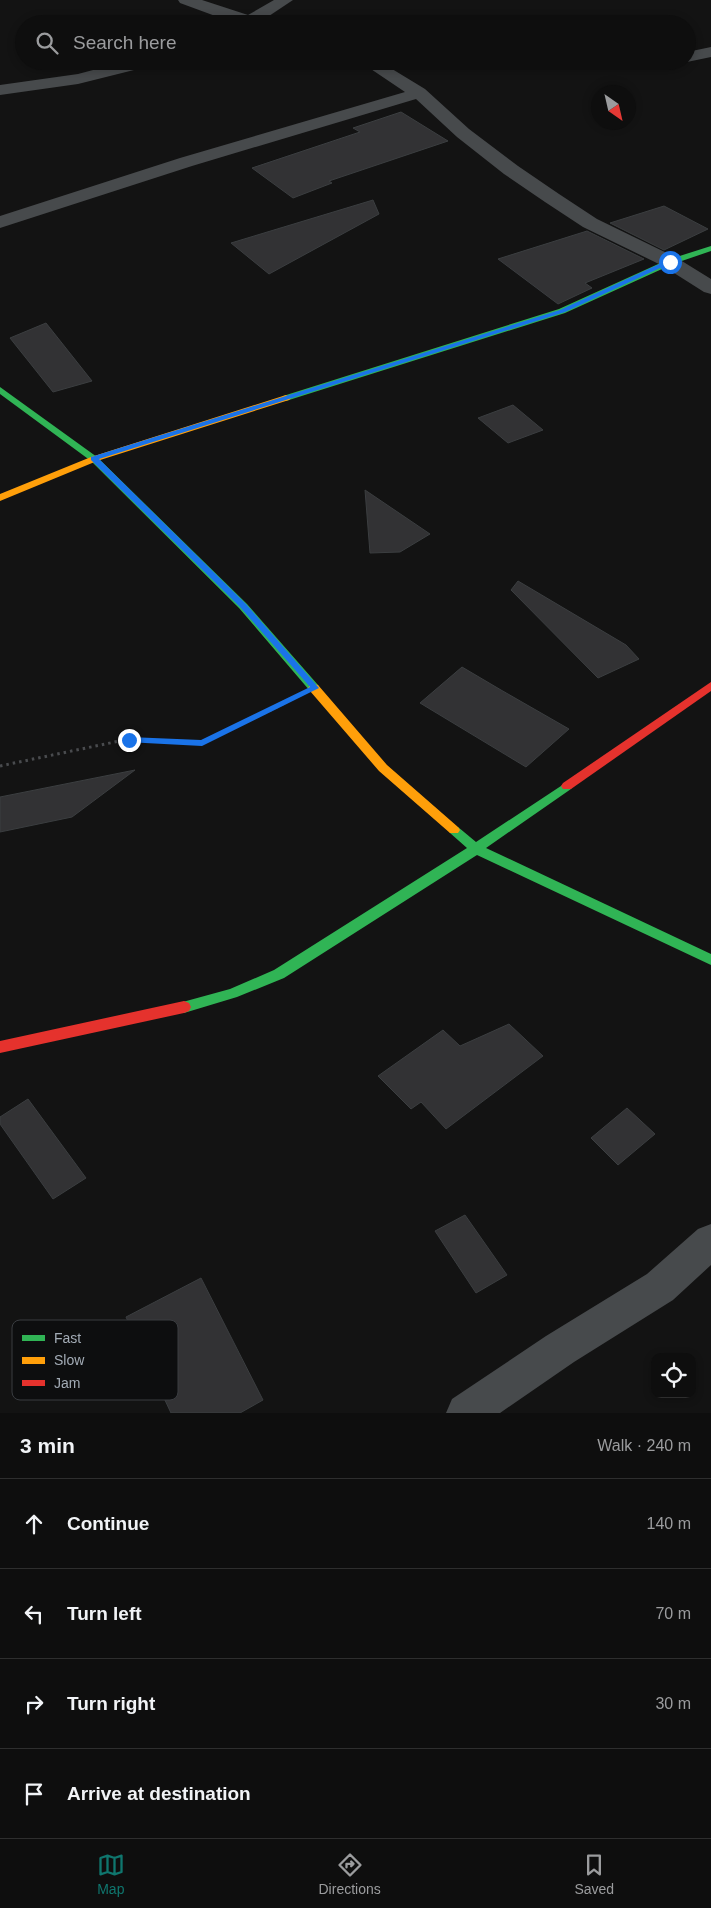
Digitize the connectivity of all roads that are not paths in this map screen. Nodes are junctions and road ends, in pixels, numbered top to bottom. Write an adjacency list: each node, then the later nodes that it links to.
1 (186, 0): 3 (street)
2 (285, 0): 4 (street)
3 (228, 15)
4 (263, 15)
5 (711, 52): 6 (street)
6 (696, 55)
7 (113, 70): 9 (street)
8 (382, 70): 10 (street)
9 (0, 90)
10 (419, 93): 11 (street); 13 (street)
11 (0, 222)
12 (711, 248): 13 (street)
13 (670, 262): 14 (street); 16 (street)
14 (711, 288)
15 (0, 390): 16 (street)
16 (94, 459): 17 (street); 19 (street)
17 (0, 498)
18 (711, 686): 19 (street)
19 (476, 849): 20 (street); 21 (street)
20 (711, 960)
21 (0, 1047)
22 (711, 1241): 23 (street)
23 (466, 1413)

